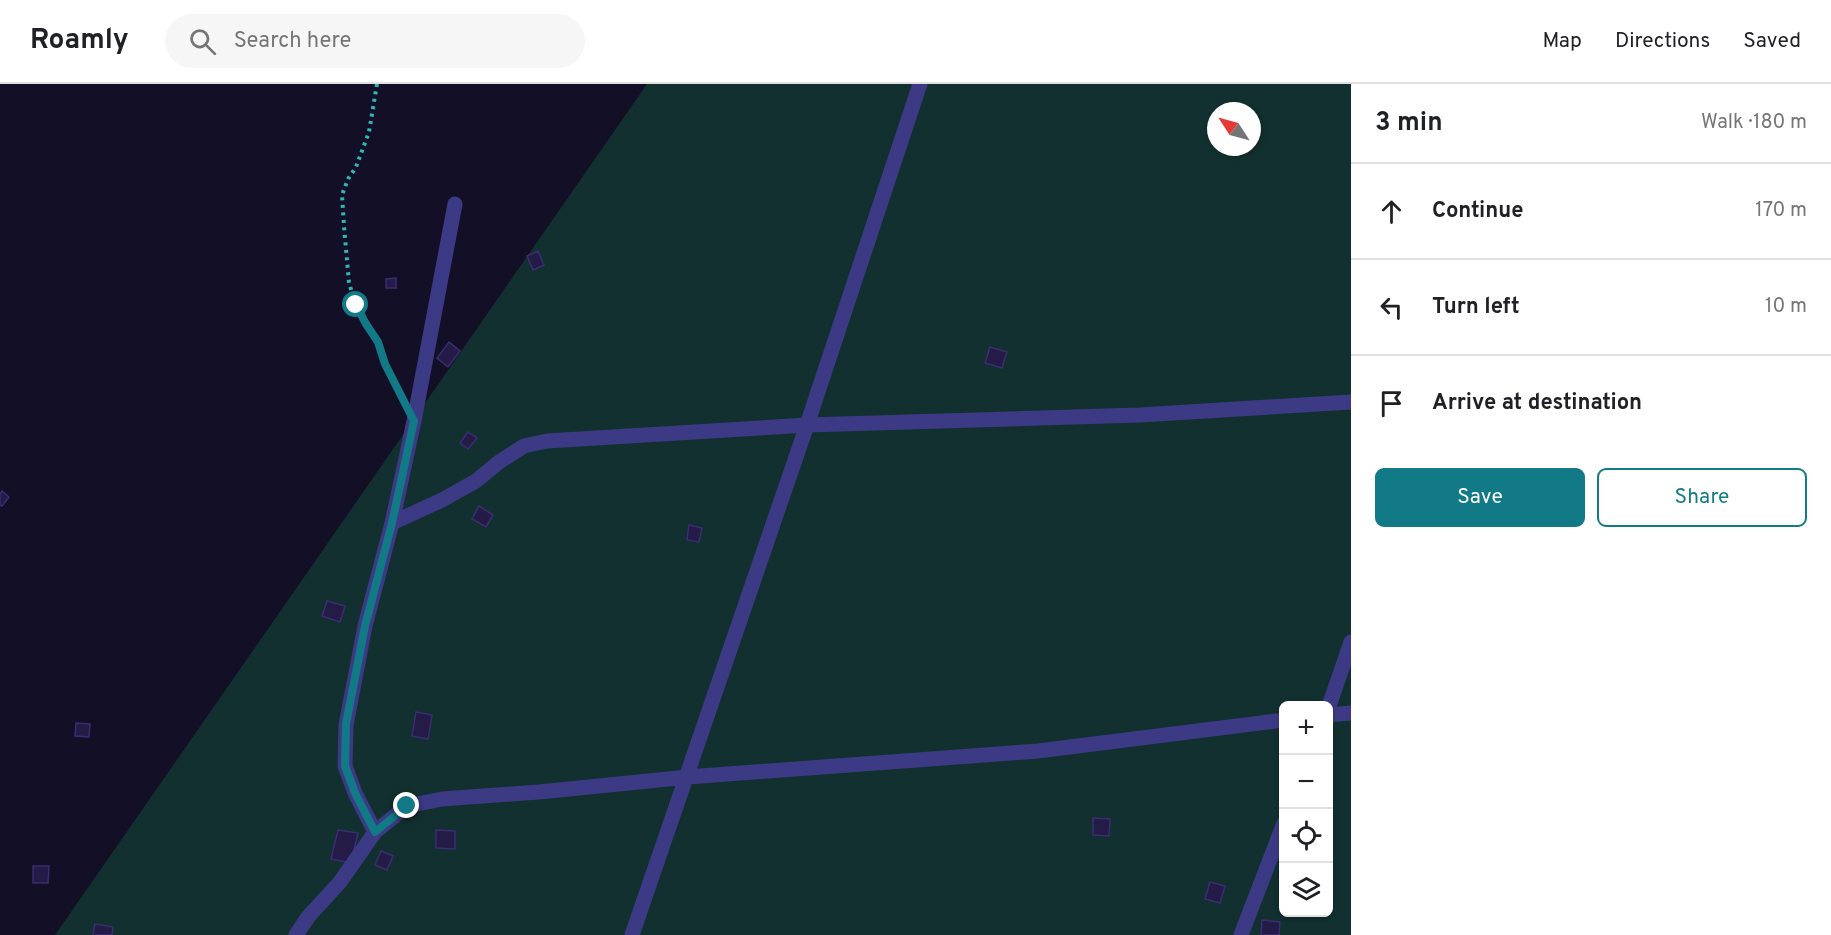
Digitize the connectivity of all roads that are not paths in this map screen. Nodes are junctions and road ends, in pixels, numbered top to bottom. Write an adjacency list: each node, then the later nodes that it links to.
1 (920, 84): 4 (street)
2 (456, 204): 5 (street)
3 (1351, 402): 4 (street)
4 (807, 425): 5 (street); 11 (street)
5 (392, 523): 12 (street)
6 (1351, 642): 7 (street)
7 (1332, 701)
8 (1351, 712): 9 (street)
9 (1333, 714)
10 (1279, 721): 11 (street)
11 (688, 777): 12 (street); 15 (street)
12 (375, 832): 14 (street)
13 (1279, 836): 16 (street)
14 (296, 935)
15 (632, 935)
16 (1241, 935)

